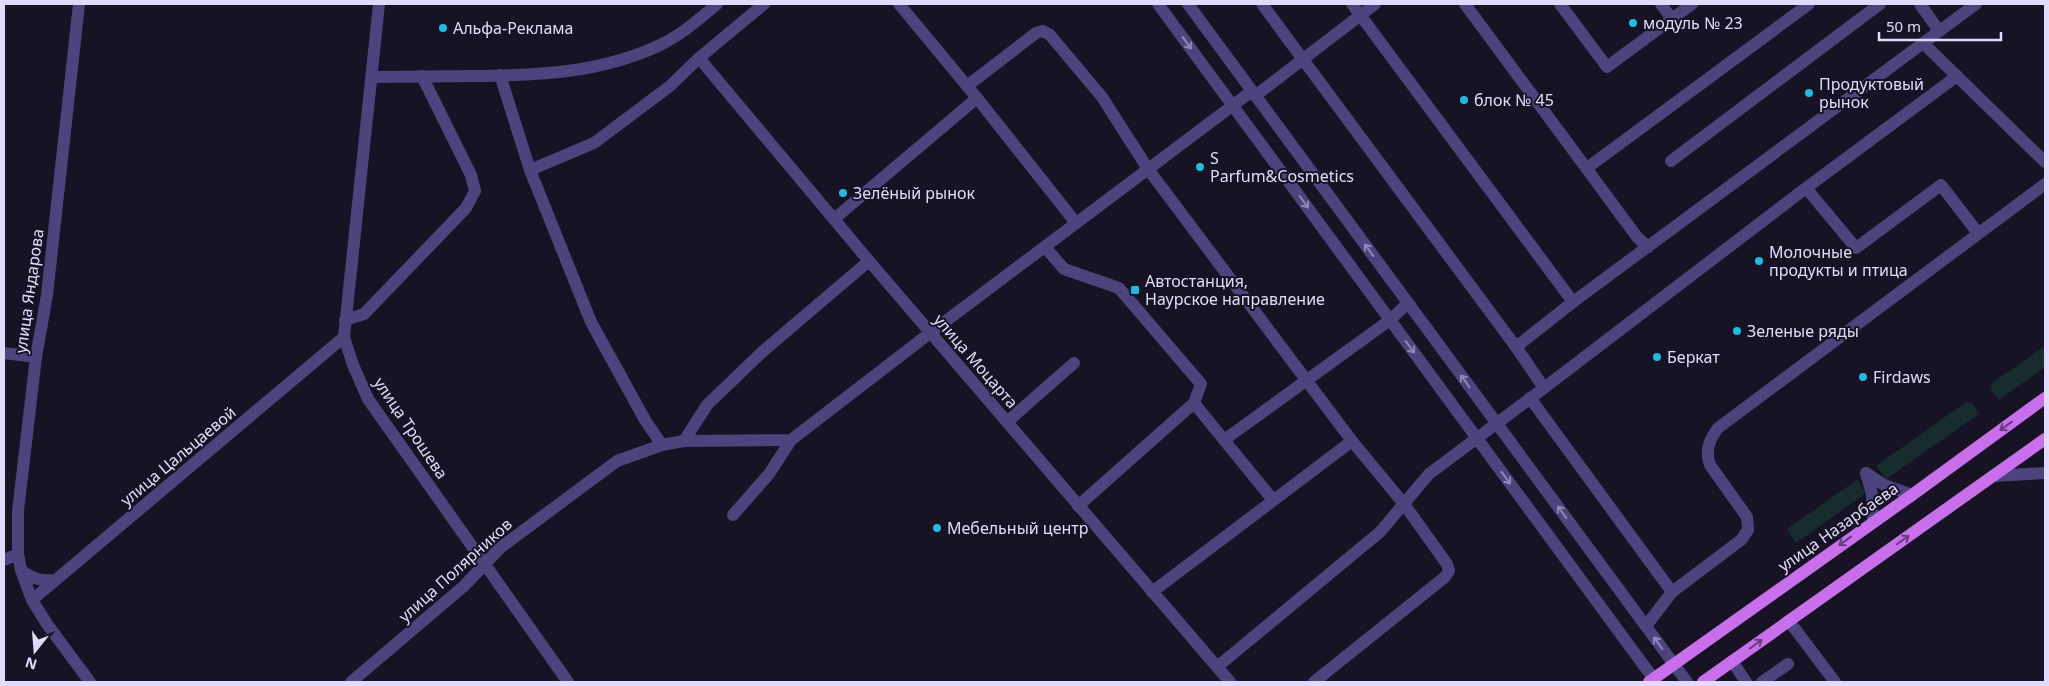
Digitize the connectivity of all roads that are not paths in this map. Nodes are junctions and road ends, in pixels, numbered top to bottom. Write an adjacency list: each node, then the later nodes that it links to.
1 (79, 4): 56 (street, улица Яндарова)
2 (379, 4): 30 (street, улица Трошева)
3 (716, 4): 27 (street)
4 (764, 4): 25 (street)
5 (899, 4): 20 (street)
6 (914, 4): 20 (street)
7 (1158, 4): 34 (street, one-way to 34)
8 (1188, 4): 32 (street)
9 (1262, 4): 26 (street)
10 (1352, 4): 21 (street)
11 (1375, 4): 21 (street)
12 (1465, 4): 37 (street)
13 (1560, 4): 22 (street)
14 (1661, 4): 22 (street)
15 (1692, 4): 22 (street)
16 (1809, 4): 37 (street)
17 (1880, 4): 35 (street)
18 (1920, 4): 23 (street)
19 (1976, 4): 23 (street)
20 (907, 15): 31 (street)
21 (1360, 15): 26 (street); 48 (street)
22 (1672, 19)
23 (1939, 31): 24 (street)
24 (1924, 43): 29 (street); 46 (street)
25 (699, 58): 38 (street); 42 (street, улица Моцарта)
26 (1303, 59): 32 (street); 54 (street)
27 (500, 75): 28 (street); 38 (street)
28 (422, 76): 30 (street); 50 (street)
29 (1957, 76): 36 (street); 41 (street)
30 (371, 78): 50 (street, улица Трошева)
31 (967, 86): 33 (street); 39 (street)
32 (1254, 93): 34 (street); 49 (street, one-way to 32)
33 (977, 98): 42 (street); 43 (street)
34 (1232, 106): 39 (street); 51 (street, one-way to 51)
35 (1671, 160)
36 (2045, 162)
37 (1586, 168): 46 (street)
38 (530, 170): 71 (street)
39 (1148, 170): 43 (street); 58 (street)
40 (2045, 184): 44 (street)
41 (1806, 188): 44 (street); 59 (street)
42 (834, 219): 47 (street, улица Моцарта)
43 (1076, 223): 45 (street)
44 (1978, 233): 86 (street)
45 (1044, 247): 52 (street); 62 (street)
46 (1648, 247): 48 (street)
47 (869, 261): 52 (street, улица Моцарта); 69 (street)
48 (1572, 302): 54 (street)
49 (1408, 303): 51 (street); 64 (street, one-way to 49)
50 (345, 320): 53 (street, улица Трошева)
51 (1390, 320): 58 (street); 65 (street, one-way to 65)
52 (930, 333): 63 (street, улица Моцарта); 67 (street)
53 (344, 337): 82 (street, улица Трошева); 84 (street, улица Цальцаевой)
54 (1516, 347): 59 (street)
55 (4, 353): 56 (street)
56 (36, 357): 80 (street, улица Яндарова)
57 (1074, 363): 63 (street)
58 (1307, 380): 68 (street); 70 (street)
59 (1544, 388): 60 (street)
60 (1530, 398): 64 (street); 86 (street)
61 (2045, 398): 74 (main road, улица Назарбаева, one-way to 74)
62 (1194, 403): 68 (street); 77 (street)
63 (1007, 422): 77 (street, улица Моцарта)
64 (1497, 424): 65 (street); 89 (street, one-way to 64)
65 (1477, 438): 76 (street); 94 (street, one-way to 94)
66 (2045, 439): 73 (main road)
67 (791, 440): 69 (street, улица Полярников); 78 (street)
68 (1224, 440): 75 (street)
69 (684, 441): 71 (street, улица Полярников)
70 (1352, 441): 75 (street); 76 (street)
71 (662, 445): 82 (street, улица Полярников)
72 (2045, 473): 73 (street)
73 (1993, 476): 88 (main road, one-way to 73)
74 (1912, 495): 79 (main road, улица Назарбаева); 79 (street)
75 (1273, 500): 85 (street)
76 (1404, 504): 93 (street); 99 (street)
77 (1078, 506): 85 (street, улица Моцарта)
78 (734, 515)
79 (1872, 522): 91 (main road, улица Назарбаева, one-way to 91)
80 (18, 554): 81 (street); 83 (street, улица Яндарова)
81 (4, 560)
82 (485, 564): 96 (street, улица Полярников); 97 (street, улица Трошева)
83 (21, 570): 84 (street); 87 (street, улица Яндарова)
84 (55, 580): 87 (street, улица Цальцаевой)
85 (1152, 592): 93 (street, улица Моцарта)
86 (1672, 592): 89 (street)
87 (32, 600): 95 (street, улица Яндарова)
88 (1789, 620): 90 (main road, one-way to 88); 104 (street)
89 (1646, 626): 91 (street, one-way to 89)
90 (1732, 662): 101 (main road); 102 (street)
91 (1674, 664): 94 (main road, улица Назарбаева); 100 (street)
92 (1788, 664): 103 (street)
93 (1217, 667): 98 (street, улица Моцарта)
94 (1653, 681)
95 (90, 682)
96 (351, 682)
97 (568, 682)
98 (1230, 682)
99 (1314, 682)
100 (1687, 682)
101 (1702, 682)
102 (1746, 682)
103 (1762, 682)
104 (1834, 682)

